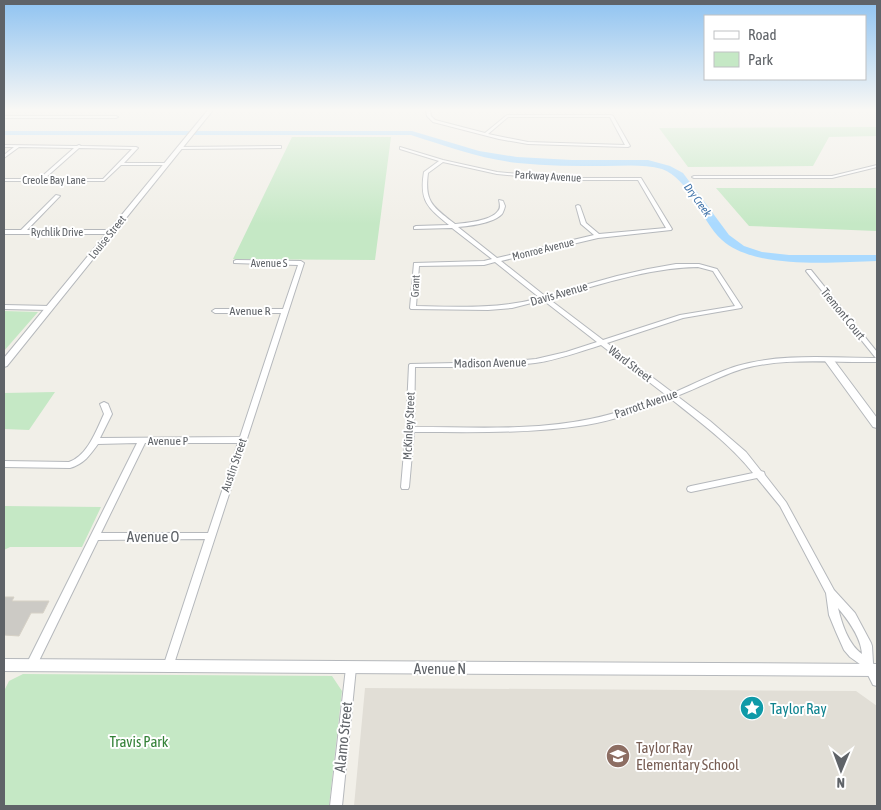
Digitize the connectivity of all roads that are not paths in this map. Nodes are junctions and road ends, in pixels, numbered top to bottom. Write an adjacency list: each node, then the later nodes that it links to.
1 (16, 148): 7 (street)
2 (77, 148): 14 (street)
3 (135, 148): 9 (street)
4 (179, 148): 5 (street); 10 (street, Louise Street)
5 (199, 148)
6 (401, 148): 8 (street, Parkway Avenue)
7 (4, 157)
8 (442, 161): 18 (street, Ward Street); 20 (street, Parkway Avenue)
9 (123, 162): 10 (street); 14 (street, Creole Bay Lane)
10 (167, 162): 23 (street, Louise Street)
11 (877, 166): 12 (street)
12 (694, 177)
13 (4, 180): 14 (street, Creole Bay Lane)
14 (40, 180)
15 (58, 196): 22 (street)
16 (501, 201): 18 (street)
17 (578, 206): 25 (street)
18 (454, 226): 19 (street); 26 (street, Ward Street)
19 (416, 228)
20 (669, 229): 25 (street, Monroe Avenue)
21 (6, 232): 22 (street, Rychlik Drive); 24 (street)
22 (22, 232): 23 (street, Rychlik Drive)
23 (111, 232): 34 (street, Louise Street)
24 (4, 236)
25 (598, 236): 26 (street, Monroe Avenue)
26 (498, 260): 29 (street, Monroe Avenue); 31 (street, Ward Street)
27 (236, 262): 28 (street, Avenue S)
28 (301, 263): 37 (street, Austin Street)
29 (416, 264): 35 (street, Grant)
30 (809, 271): 39 (street, Tremont Court)
31 (544, 298): 33 (street, Davis Avenue); 35 (street, Davis Avenue); 38 (street, Ward Street)
32 (4, 307): 34 (street)
33 (739, 307): 38 (street, Madison Avenue)
34 (50, 308): 42 (street, Louise Street)
35 (413, 308)
36 (215, 311): 37 (street, Avenue R)
37 (285, 311): 49 (street, Austin Street)
38 (602, 343): 43 (street, Madison Avenue); 44 (street, Ward Street)
39 (877, 356)
40 (877, 360): 41 (street, Parrott Avenue)
41 (830, 361): 44 (street, Parrott Avenue); 46 (street)
42 (4, 364)
43 (412, 364): 47 (street, McKinley Street)
44 (672, 396): 47 (street, Parrott Avenue); 52 (street, Ward Street)
45 (104, 404): 48 (street)
46 (877, 425)
47 (410, 430): 53 (street, McKinley Street)
48 (94, 440): 50 (street, Avenue P); 51 (street)
49 (242, 440): 50 (street, Avenue P); 55 (street, Austin Street)
50 (142, 441): 56 (street)
51 (4, 464)
52 (761, 474): 54 (street); 57 (street, Ward Street)
53 (405, 487)
54 (691, 489)
55 (210, 536): 56 (street, Avenue O); 60 (street, Austin Street)
56 (95, 537): 59 (street)
57 (832, 593): 62 (street, Ward Street); 62 (street, Ward Street)
58 (4, 666): 59 (street, Avenue N)
59 (31, 666): 60 (street, Avenue N)
60 (168, 667): 61 (street, Avenue N)
61 (350, 668): 62 (street, Avenue N); 63 (street, Alamo Street)
62 (874, 671)
63 (336, 806)

